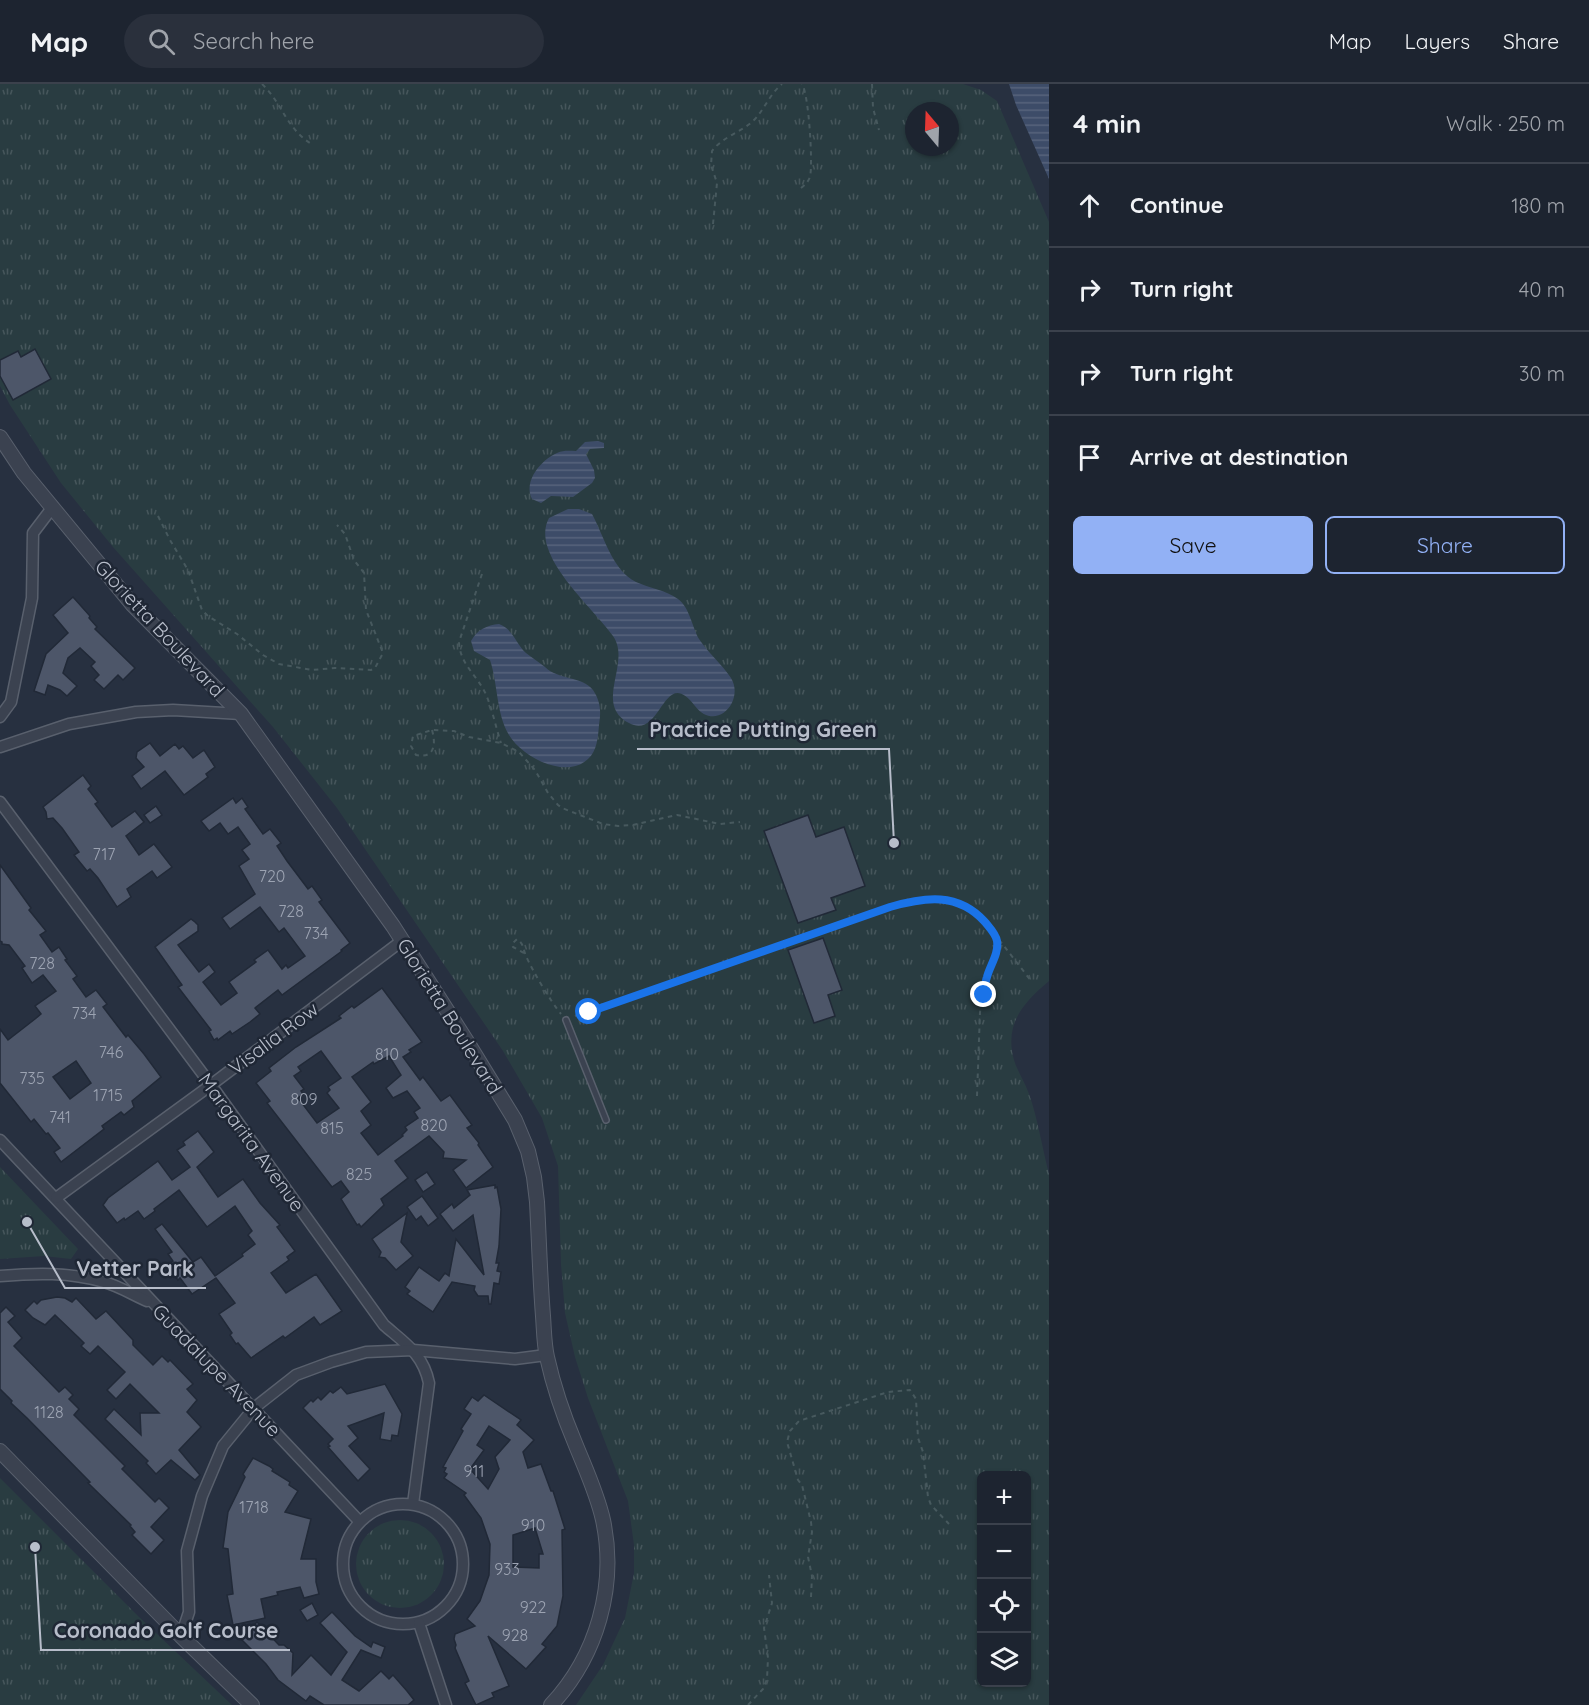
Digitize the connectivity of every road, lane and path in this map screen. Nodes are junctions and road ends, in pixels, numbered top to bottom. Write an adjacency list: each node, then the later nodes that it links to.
1 (262, 84): 6 (path)
2 (782, 84): 8 (path)
3 (802, 84): 7 (path)
4 (872, 84): 5 (path)
5 (879, 130)
6 (313, 145)
7 (801, 188)
8 (712, 224)
9 (0, 437): 10 (street, Glorietta Boulevard)
10 (52, 508): 14 (street, Glorietta Boulevard); 15 (street)
11 (158, 516): 12 (path)
12 (337, 525)
13 (482, 574): 17 (path)
14 (242, 714): 18 (street); 22 (street, Glorietta Boulevard)
15 (0, 717)
16 (432, 730): 16 (path); 17 (path)
17 (501, 743): 20 (path)
18 (0, 747)
19 (0, 802): 26 (street, Margarita Avenue)
20 (740, 822)
21 (997, 938): 24 (path); 25 (path); 27 (path)
22 (403, 940): 26 (street, Visalia Row); 34 (street, Glorietta Boulevard)
23 (525, 953): 23 (path); 25 (path)
24 (1032, 982)
25 (566, 1020): 28 (lane)
26 (211, 1085): 30 (street, Visalia Row); 33 (street, Margarita Avenue)
27 (977, 1096)
28 (606, 1120)
29 (0, 1140): 30 (street, Guadalupe Avenue)
30 (56, 1198): 32 (street, Guadalupe Avenue)
31 (0, 1276): 32 (street)
32 (152, 1303): 35 (street, Guadalupe Avenue)
33 (413, 1350): 34 (street); 35 (street); 37 (street, Margarita Avenue)
34 (546, 1355): 46 (street, Glorietta Boulevard)
35 (254, 1408): 38 (street, Guadalupe Avenue); 43 (street)
36 (0, 1451): 43 (street)
37 (413, 1504): 38 (street); 42 (street)
38 (359, 1521): 42 (street)
39 (949, 1524): 41 (path)
40 (769, 1575): 47 (path)
41 (811, 1597)
42 (419, 1623): 45 (street)
43 (181, 1636): 44 (street)
44 (252, 1705)
45 (446, 1705)
46 (551, 1705)
47 (748, 1705)

